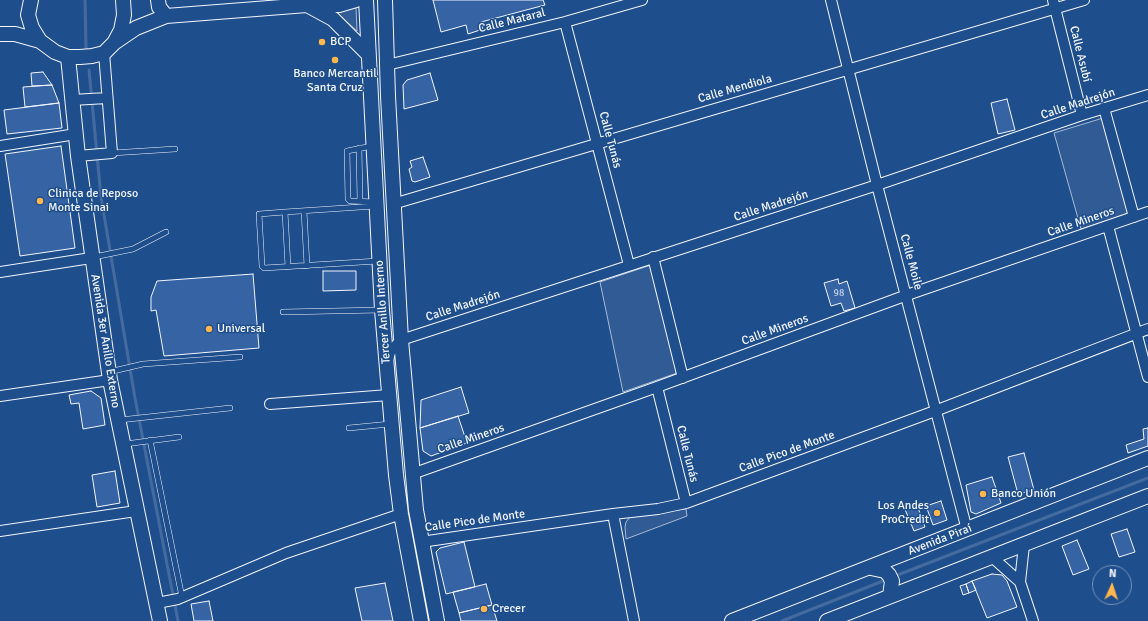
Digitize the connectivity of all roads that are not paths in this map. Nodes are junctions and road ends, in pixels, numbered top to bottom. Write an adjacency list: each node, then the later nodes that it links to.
1 (31, 0): 17 (main road)
2 (123, 0): 18 (main road)
3 (158, 0): 14 (main road)
4 (356, 0): 10 (main road)
5 (366, 0): 19 (main road, Tercer Anillo Interno)
6 (385, 0): 21 (main road, Tercer Anillo Interno)
7 (642, 0): 15 (street, Calle Mataral)
8 (831, 0): 22 (street, Calle Moile)
9 (1084, 0): 12 (street, Calle Mendiola)
10 (327, 2): 13 (main road)
11 (288, 3): 13 (main road); 14 (main road)
12 (1054, 4): 22 (street, Calle Mendiola); 27 (street, Calle Asubí)
13 (307, 5): 19 (main road)
14 (166, 16): 18 (main road)
15 (565, 22): 21 (street, Calle Mataral); 29 (street, Calle Tunás)
16 (0, 34): 17 (main road)
17 (40, 41): 20 (main road)
18 (109, 48): 20 (main road); 24 (street)
19 (368, 54): 31 (main road, Tercer Anillo Interno)
20 (68, 57): 25 (main road, Avenida 3er Anillo Externo)
21 (387, 64): 39 (main road, Tercer Anillo Interno)
22 (850, 70): 29 (street, Calle Mendiola); 36 (street, Calle Moile)
23 (1148, 95): 26 (street, Calle Madrejón)
24 (107, 98): 25 (street); 34 (street)
25 (77, 100): 28 (main road, Avenida 3er Anillo Externo)
26 (1104, 108): 27 (street, Calle Madrejón); 43 (street)
27 (1082, 115): 36 (street, Calle Madrejón)
28 (76, 134): 30 (street); 35 (main road, Avenida 3er Anillo Externo)
29 (597, 143): 39 (street, Calle Mendiola); 49 (street, Calle Tunás)
30 (0, 146)
31 (373, 146): 32 (lane); 38 (main road, Tercer Anillo Interno)
32 (359, 148): 37 (lane); 37 (lane)
33 (175, 149): 34 (lane)
34 (107, 153): 35 (street)
35 (82, 156): 46 (main road, Avenida 3er Anillo Externo)
36 (877, 185): 47 (street, Calle Madrejón); 53 (street, Calle Moile)
37 (360, 201): 38 (lane)
38 (376, 204): 40 (lane); 48 (main road, Tercer Anillo Interno)
39 (393, 204): 58 (main road, Tercer Anillo Interno)
40 (304, 211): 41 (lane); 50 (lane)
41 (284, 212): 51 (lane); 51 (lane)
42 (1148, 212): 43 (street, Calle Mineros)
43 (1134, 217): 44 (street, Calle Mineros)
44 (1108, 226): 53 (street, Calle Mineros); 57 (street)
45 (166, 232): 46 (lane)
46 (97, 257): 52 (street); 61 (main road, Avenida 3er Anillo Externo)
47 (653, 257): 49 (street, Calle Madrejón); 63 (street)
48 (379, 261): 50 (lane); 54 (main road, Tercer Anillo Interno)
49 (629, 265): 58 (street, Calle Madrejón)
50 (307, 266): 51 (lane)
51 (288, 267)
52 (0, 272)
53 (907, 295): 63 (street, Calle Mineros); 69 (street, Calle Moile)
54 (382, 310): 55 (lane); 58 (street); 60 (main road, Tercer Anillo Interno)
55 (283, 312)
56 (1148, 328): 57 (street, Calle Pico de Monte)
57 (1137, 333): 62 (street); 69 (street, Calle Pico de Monte)
58 (401, 340): 60 (street); 78 (main road, Tercer Anillo Interno)
59 (240, 357): 61 (lane)
60 (387, 369): 65 (main road, Tercer Anillo Interno)
61 (113, 374): 66 (street); 70 (main road, Avenida 3er Anillo Externo)
62 (1148, 377)
63 (683, 378): 64 (street, Calle Mineros)
64 (657, 387): 78 (street, Calle Mineros); 80 (street, Calle Tunás)
65 (389, 395): 67 (street); 71 (main road, Tercer Anillo Interno)
66 (0, 396)
67 (270, 404)
68 (230, 408): 70 (lane)
69 (935, 411): 80 (street, Calle Pico de Monte); 85 (street, Calle Moile)
70 (123, 420): 75 (main road, Avenida 3er Anillo Externo)
71 (391, 424): 72 (lane); 77 (main road, Tercer Anillo Interno)
72 (349, 428)
73 (179, 437): 74 (lane)
74 (149, 440): 75 (lane); 94 (lane)
75 (128, 444): 82 (main road, Avenida 3er Anillo Externo)
76 (1148, 458): 85 (main road, Avenida Piraí)
77 (396, 474): 81 (main road); 83 (main road, Tercer Anillo Interno)
78 (412, 474): 81 (main road, Tercer Anillo Interno)
79 (1148, 496): 88 (main road)
80 (686, 503): 84 (street, Calle Pico de Monte)
81 (416, 510): 87 (main road, Tercer Anillo Interno)
82 (136, 511): 86 (street); 95 (main road, Avenida 3er Anillo Externo)
83 (401, 514): 94 (street); 97 (main road, Tercer Anillo Interno)
84 (613, 514): 87 (street, Calle Pico de Monte); 99 (street)
85 (967, 530): 90 (main road, Avenida Piraí)
86 (0, 531)
87 (421, 542): 98 (main road, Tercer Anillo Interno)
88 (1024, 545): 89 (main road); 92 (street)
89 (992, 557): 92 (street); 93 (main road)
90 (897, 561): 91 (main road, Avenida Piraí); 93 (main road)
91 (875, 569): 93 (main road); 100 (main road, Avenida Piraí)
92 (1020, 582): 102 (street)
93 (900, 589): 101 (main road)
94 (180, 598): 95 (street)
95 (160, 603): 96 (main road, Avenida 3er Anillo Externo)
96 (160, 621)
97 (421, 621)
98 (437, 621)
99 (634, 621)
100 (732, 621)
101 (827, 621)
102 (1033, 621)

